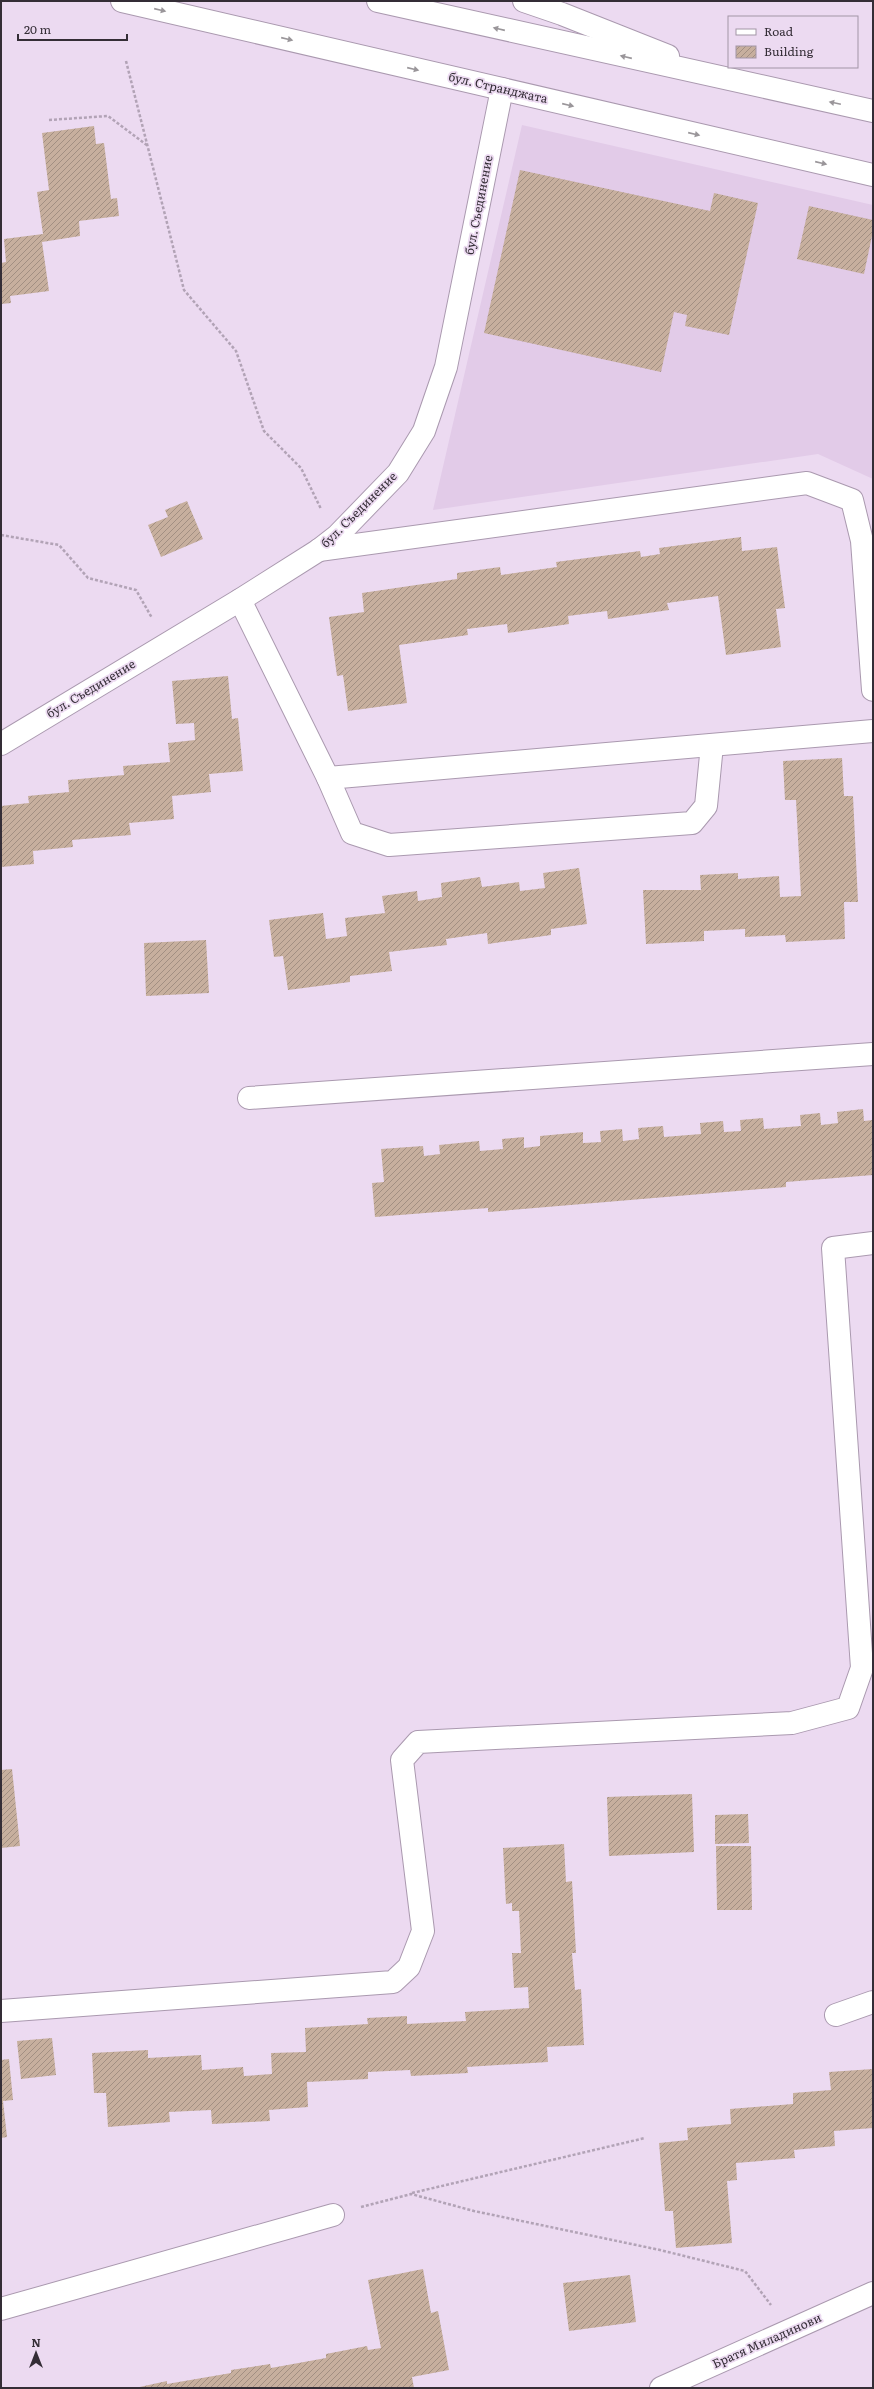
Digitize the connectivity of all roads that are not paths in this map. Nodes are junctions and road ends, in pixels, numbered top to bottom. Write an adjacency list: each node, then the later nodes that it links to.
1 (122, 1): 5 (street, бул. Странджата, one-way to 5)
2 (378, 1): 4 (street, one-way to 2)
3 (524, 1): 4 (street)
4 (732, 82): 6 (street, one-way to 4)
5 (502, 90): 7 (street, бул. Странджата, one-way to 7); 8 (street, бул. Съединение)
6 (873, 112)
7 (873, 175)
8 (319, 550): 9 (street, бул. Съединение); 10 (street)
9 (240, 600): 12 (street, бул. Съединение); 14 (street)
10 (873, 690)
11 (873, 731): 13 (street)
12 (1, 744)
13 (712, 744): 14 (street); 14 (street)
14 (328, 778)
15 (873, 1054): 16 (street)
16 (249, 1098)
17 (873, 1243): 19 (street)
18 (873, 2002): 20 (street)
19 (1, 2011)
20 (836, 2014)
21 (333, 2215): 23 (street)
22 (873, 2293): 24 (street, Братя Миладинови)
23 (1, 2309)
24 (661, 2388)

